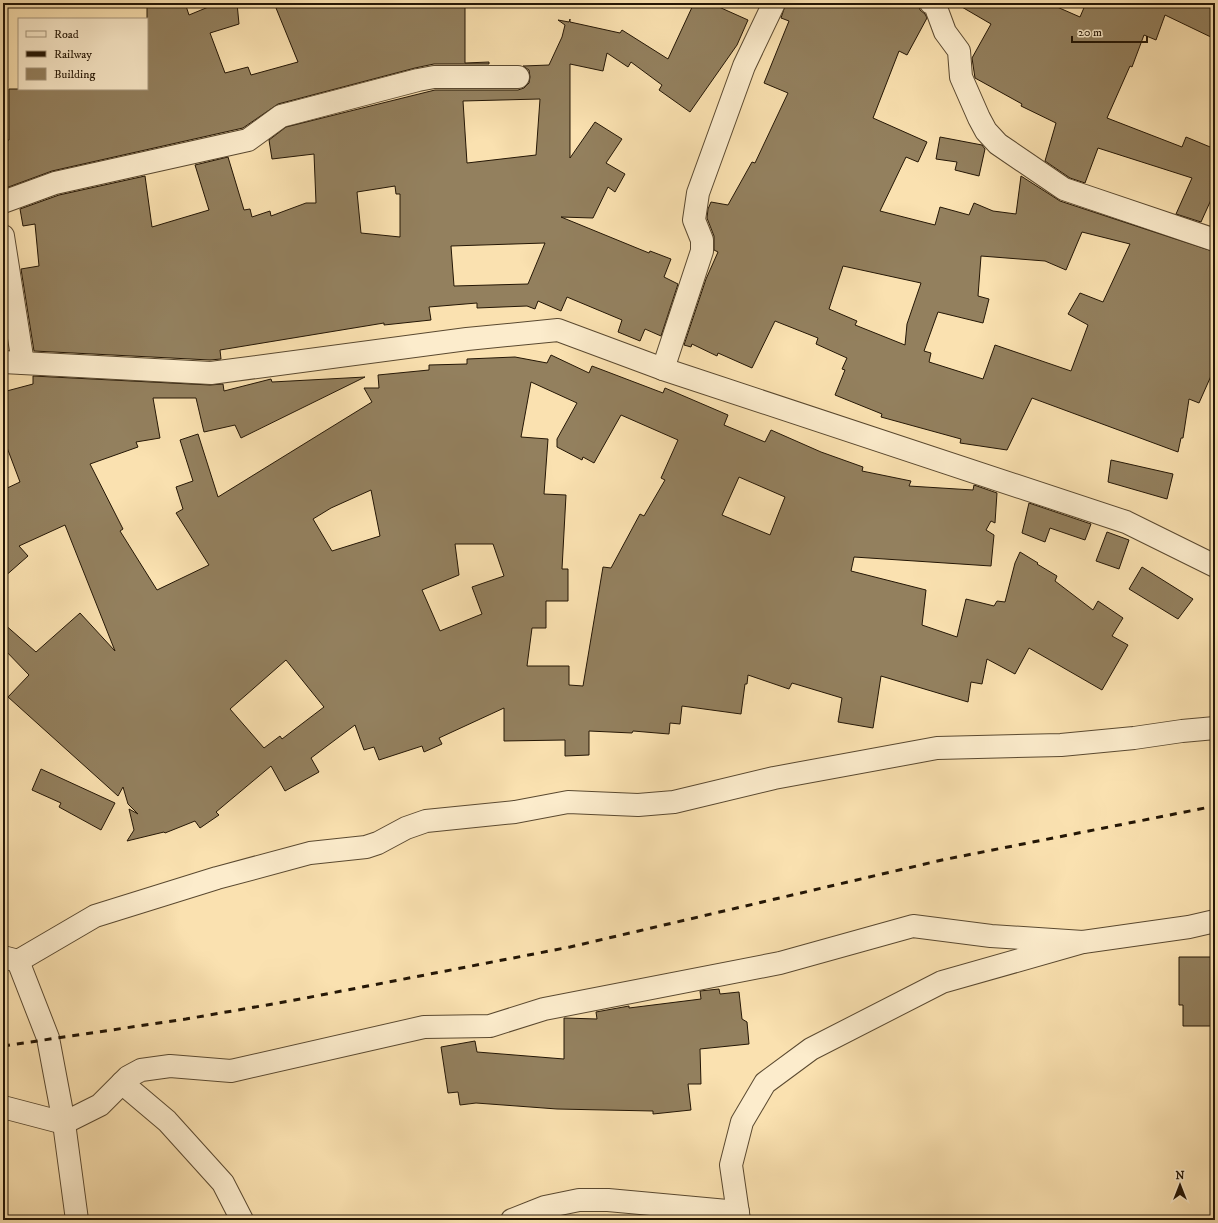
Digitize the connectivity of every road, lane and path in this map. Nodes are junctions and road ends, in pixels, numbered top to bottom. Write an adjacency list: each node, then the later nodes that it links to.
1 (774, 3): 8 (street)
2 (931, 3): 6 (street)
3 (518, 78): 4 (street)
4 (3, 202)
5 (3, 236): 7 (street)
6 (1215, 240)
7 (13, 362): 8 (street)
8 (663, 369): 9 (street)
9 (1215, 566)
10 (1215, 728): 13 (street)
11 (1215, 921): 12 (street)
12 (1083, 942): 14 (street); 17 (street)
13 (10, 959): 16 (street)
14 (122, 1083): 16 (street); 19 (street)
15 (3, 1107): 16 (street)
16 (64, 1123): 18 (street)
17 (739, 1216): 20 (street)
18 (77, 1220)
19 (242, 1220)
20 (512, 1220)

